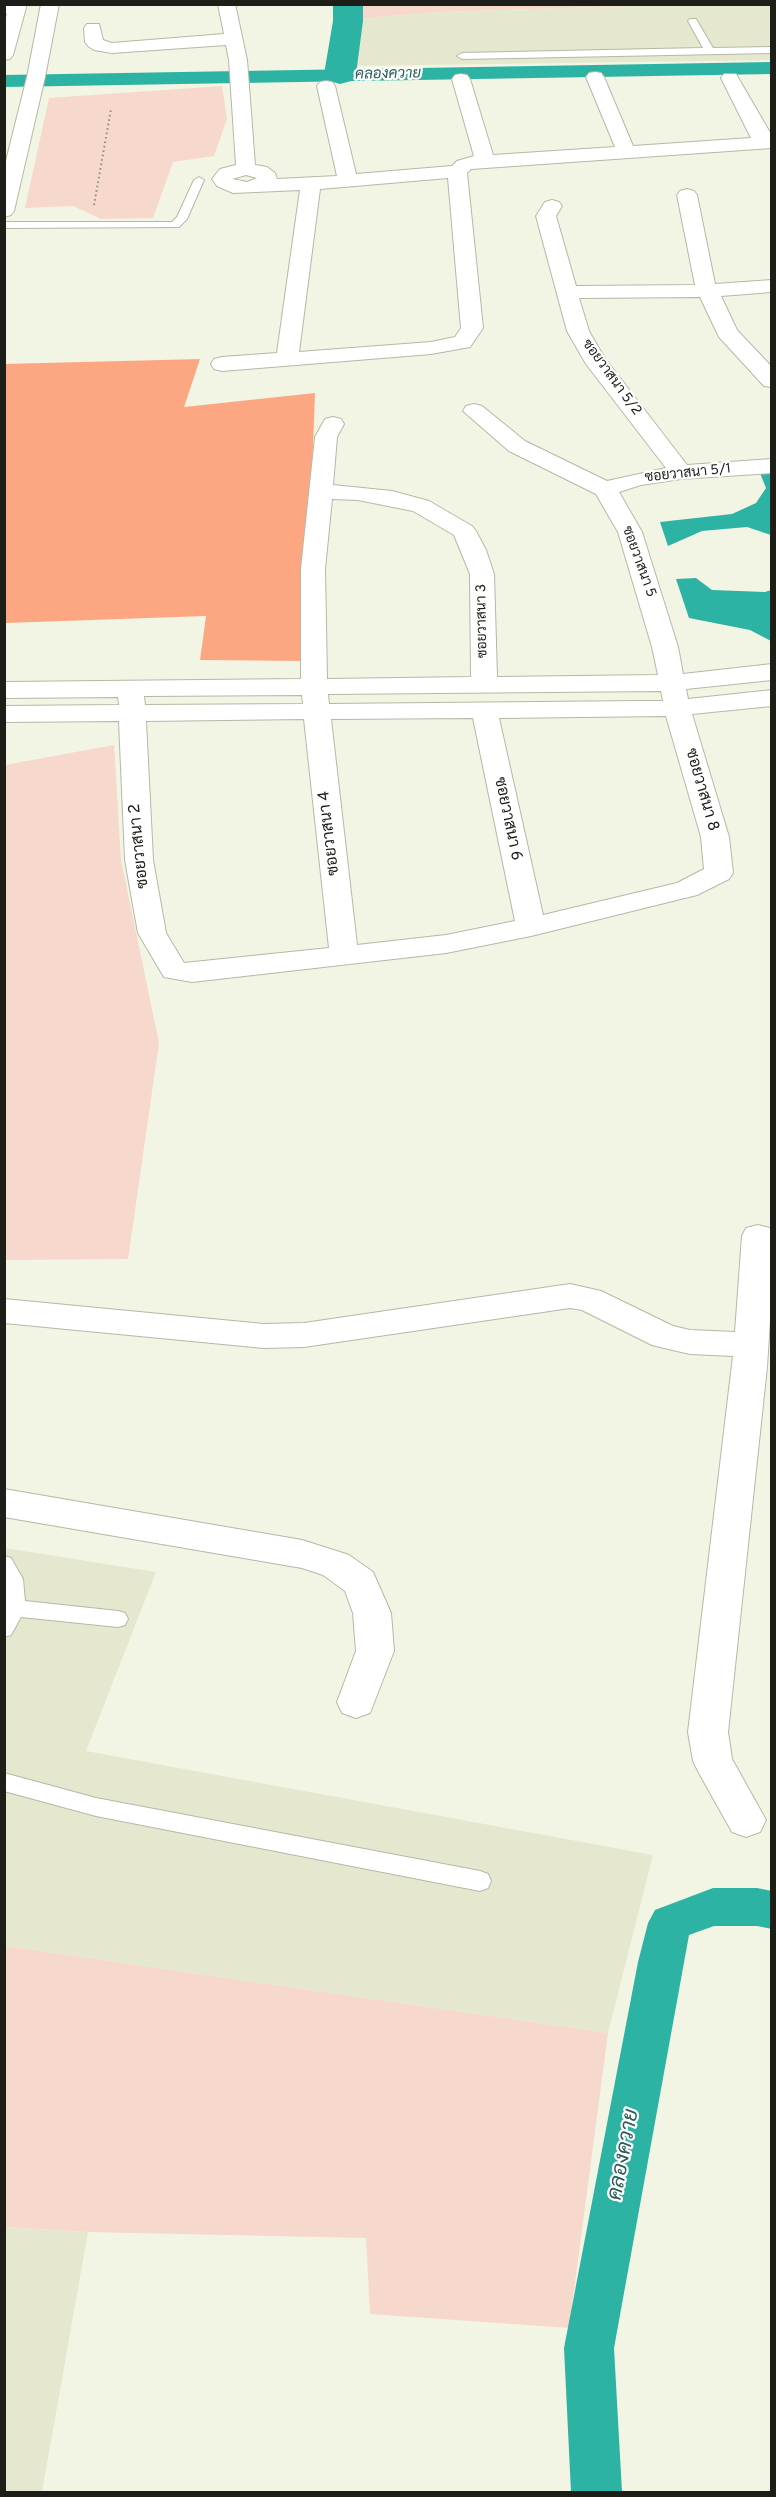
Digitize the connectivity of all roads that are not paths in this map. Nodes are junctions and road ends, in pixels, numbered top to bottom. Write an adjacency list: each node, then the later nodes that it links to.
1 (6, 4): 6 (main road)
2 (19, 4): 12 (main road)
3 (43, 4): 14 (main road)
4 (50, 4): 14 (main road)
5 (226, 4): 9 (main road)
6 (4, 9)
7 (693, 21): 10 (lane)
8 (93, 28): 9 (main road)
9 (234, 39): 23 (main road)
10 (709, 50): 11 (lane); 13 (lane)
11 (771, 50)
12 (4, 55)
13 (462, 56)
14 (28, 77): 19 (main road); 31 (main road)
15 (596, 77): 21 (main road)
16 (730, 78): 20 (main road)
17 (461, 79): 22 (main road)
18 (326, 86): 26 (main road)
19 (4, 137)
20 (767, 142): 21 (main road)
21 (626, 151): 22 (main road)
22 (485, 161): 24 (main road)
23 (246, 169): 28 (main road); 28 (main road)
24 (457, 171): 26 (main road); 36 (main road)
25 (199, 180): 32 (lane)
26 (348, 180): 27 (main road)
27 (311, 184): 28 (main road); 36 (main road)
28 (260, 185)
29 (687, 195): 34 (main road)
30 (552, 206): 35 (main road, ซอยวาสนา 5/2)
31 (4, 211)
32 (4, 225)
33 (771, 286): 34 (main road)
34 (708, 291): 35 (main road); 38 (main road)
35 (567, 292): 42 (main road, ซอยวาสนา 5/2)
36 (287, 359): 37 (main road)
37 (222, 364)
38 (771, 381)
39 (474, 411): 43 (main road)
40 (333, 424): 44 (main road, ซอยวาสนา 4)
41 (771, 466): 42 (main road, ซอยวาสนา 5/1)
42 (681, 472): 43 (main road, ซอยวาสนา 5/1)
43 (606, 489): 47 (main road, ซอยวาสนา 5)
44 (321, 492): 48 (main road, ซอยวาสนา 3); 50 (main road, ซอยวาสนา 4)
45 (771, 672): 47 (main road)
46 (4, 690): 51 (main road)
47 (674, 696): 48 (main road); 49 (main road); 53 (main road, ซอยวาสนา 8)
48 (484, 698): 50 (main road); 53 (main road, ซอยวาสนา 6)
49 (771, 698)
50 (315, 700): 51 (main road); 54 (main road, ซอยวาสนา 4)
51 (130, 702): 52 (main road); 54 (main road, ซอยวาสนา 2)
52 (4, 714)
53 (531, 927): 54 (main road)
54 (344, 956)
55 (758, 1236): 57 (main road)
56 (4, 1311): 57 (main road)
57 (751, 1345): 65 (main road)
58 (4, 1503): 63 (main road)
59 (4, 1563): 60 (lane)
60 (15, 1608): 61 (lane); 62 (lane)
61 (118, 1619)
62 (4, 1629)
63 (356, 1702)
64 (4, 1782): 66 (lane)
65 (746, 1820)
66 (480, 1881)

